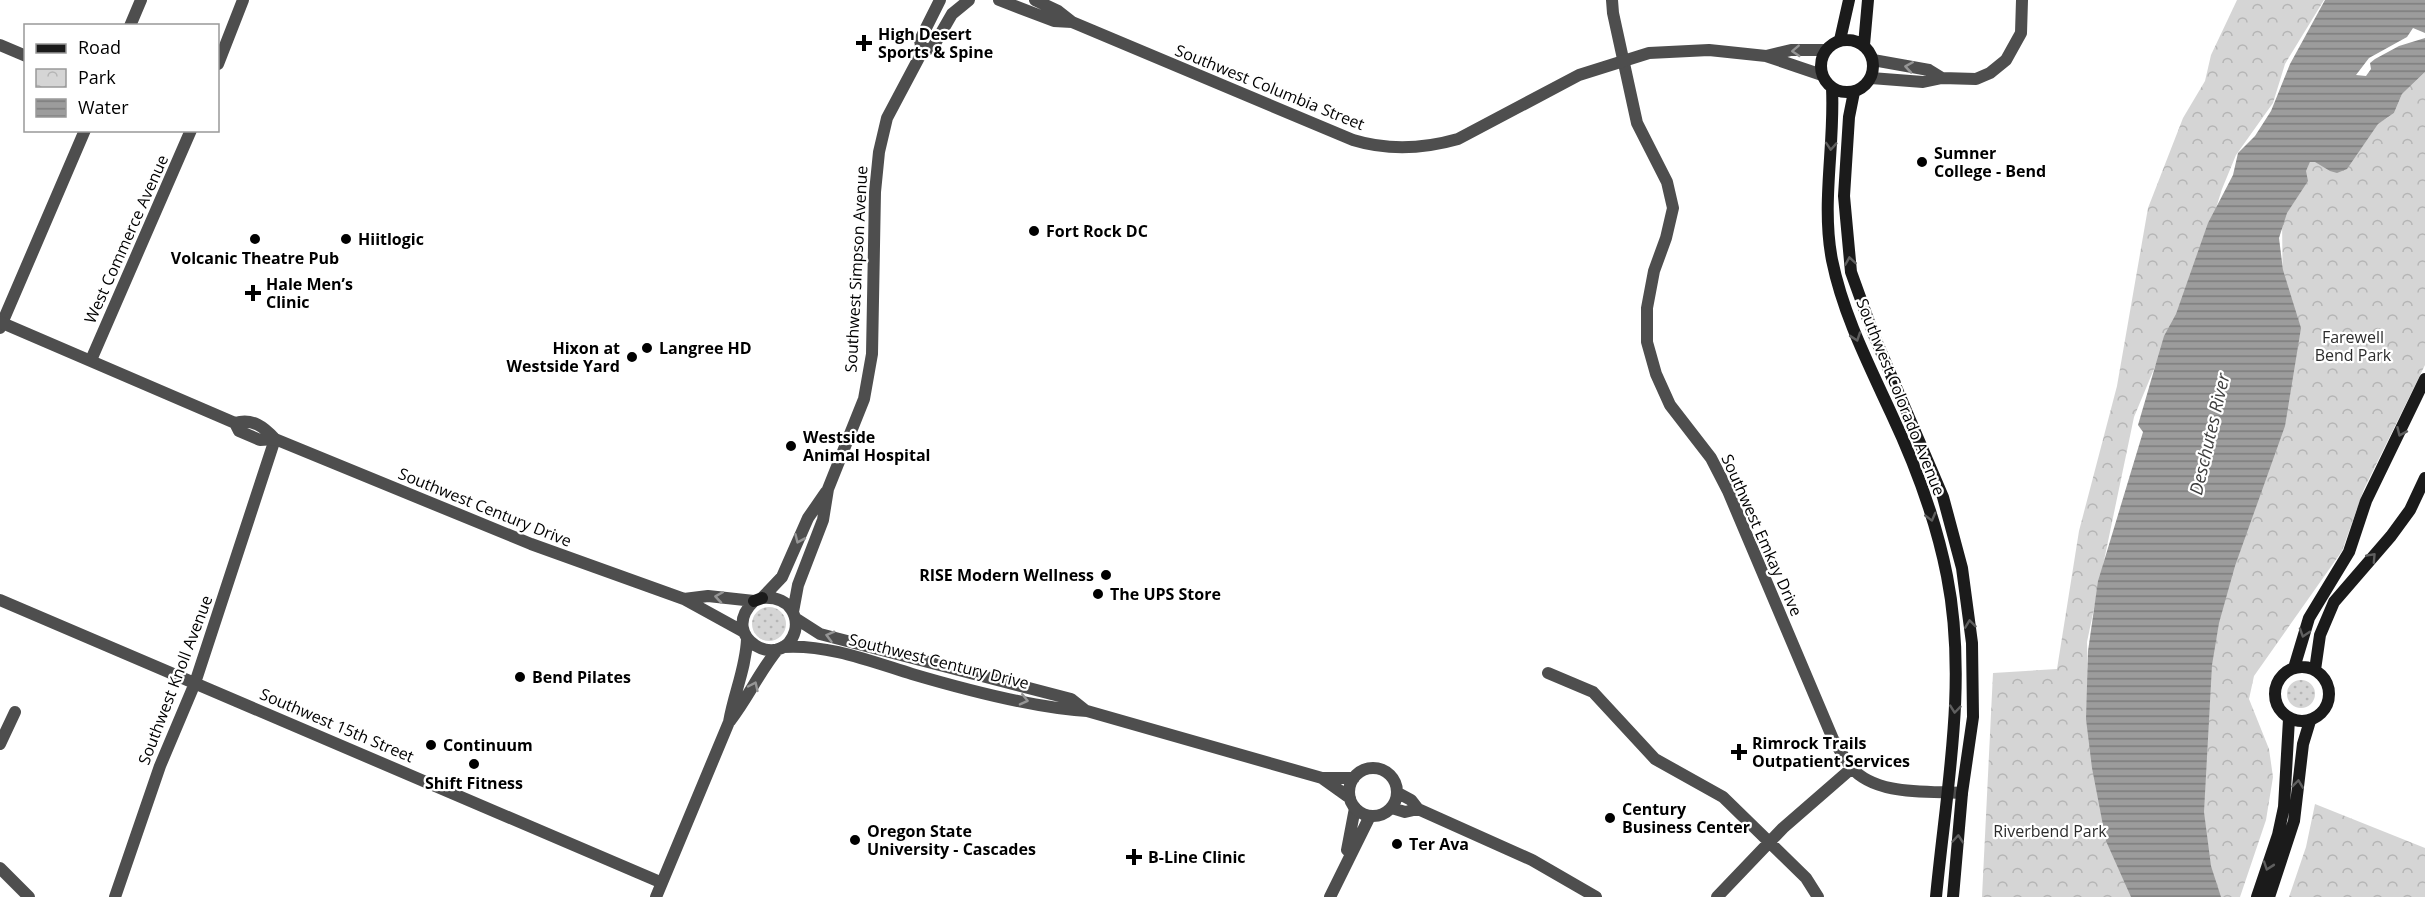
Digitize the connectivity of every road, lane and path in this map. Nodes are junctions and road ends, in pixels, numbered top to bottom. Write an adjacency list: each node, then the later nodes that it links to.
1 (141, 0): 12 (street)
2 (243, 0): 22 (street)
3 (940, 0): 17 (street, Southwest Simpson Avenue)
4 (969, 0): 17 (street, Southwest Simpson Avenue)
5 (999, 0): 11 (street, Southwest Columbia Street)
6 (1035, 0): 11 (street, Southwest Columbia Street)
7 (1612, 0): 20 (street, Southwest Emkay Drive)
8 (1850, 0): 13 (main road)
9 (1868, 0): 15 (main road)
10 (2022, 0): 25 (street)
11 (1072, 22): 20 (street, Southwest Columbia Street)
12 (131, 24)
13 (1840, 40): 15 (main road); 16 (main road)
14 (0, 45): 18 (street)
15 (1864, 45): 21 (main road)
16 (1826, 50): 19 (street, Southwest Columbia Street, one-way to 19); 23 (main road)
17 (922, 52): 35 (street, Southwest Simpson Avenue)
18 (24, 55)
19 (1766, 56): 20 (street, Southwest Columbia Street); 23 (street, Southwest Columbia Street)
20 (1622, 59): 54 (street, Southwest Emkay Drive)
21 (1873, 60): 24 (main road); 25 (street, one-way to 21)
22 (219, 61)
23 (1822, 75): 26 (main road)
24 (1871, 78): 25 (street); 27 (main road)
25 (1942, 78)
26 (1832, 88): 27 (main road); 57 (main road, Southwest Colorado Avenue, one-way to 57)
27 (1854, 92): 59 (main road, Southwest Colorado Avenue, one-way to 27)
28 (84, 132): 30 (street)
29 (190, 132): 31 (street, West Commerce Avenue)
30 (1, 324): 31 (street, Southwest Century Drive)
31 (91, 360): 33 (street, Southwest Century Drive)
32 (2425, 379): 43 (main road, one-way to 43)
33 (275, 439): 36 (street, Southwest Century Drive); 47 (street, Southwest Knoll Avenue)
34 (2425, 478): 45 (main road, one-way to 34)
35 (828, 489): 38 (street, Southwest Simpson Avenue, one-way to 38); 39 (street, Southwest Simpson Avenue)
36 (684, 599): 38 (street, Southwest Century Drive, one-way to 36); 40 (street, Southwest Century Drive)
37 (0, 600): 47 (street, Southwest 15th Street)
38 (758, 600): 39 (street); 40 (street)
39 (794, 615): 41 (street); 42 (street, Southwest Century Drive, one-way to 39)
40 (746, 635): 41 (street); 52 (street)
41 (780, 648): 44 (street, Southwest Century Drive); 52 (street, one-way to 41)
42 (955, 668): 44 (street); 48 (street, Southwest Century Drive)
43 (2294, 668): 45 (main road); 50 (main road)
44 (895, 669): 48 (street, Southwest Century Drive, one-way to 48)
45 (2315, 670): 51 (main road)
46 (1548, 674): 65 (street)
47 (195, 683): 68 (street, Southwest 15th Street); 70 (street, Southwest Knoll Avenue)
48 (1087, 711): 55 (street, Southwest Century Drive)
49 (15, 712): 53 (street)
50 (2289, 719): 51 (main road); 64 (main road)
51 (2310, 721): 64 (main road, one-way to 51)
52 (729, 722): 68 (street)
53 (0, 744)
54 (1852, 768): 57 (street, Southwest Emkay Drive); 65 (street)
55 (1322, 778): 56 (street, Southwest Century Drive); 60 (street, Southwest Century Drive)
56 (1354, 778): 58 (street, Southwest Century Drive); 60 (street)
57 (1946, 792): 59 (street, Southwest Emkay Drive); 76 (main road, Southwest Colorado Avenue)
58 (1398, 793): 61 (street); 62 (street, Southwest Century Drive)
59 (1962, 793): 77 (main road, Southwest Colorado Avenue, one-way to 59)
60 (1353, 803): 63 (street, Southwest Century Drive); 66 (street)
61 (1392, 807): 62 (street, Southwest Century Drive); 63 (street, Southwest Century Drive)
62 (1418, 809): 73 (street, Southwest Century Drive)
63 (1370, 816): 66 (street)
64 (2283, 839): 78 (main road, one-way to 78); 79 (main road)
65 (1770, 842): 74 (street); 75 (street)
66 (1343, 866): 72 (street)
67 (0, 868): 69 (street)
68 (660, 882): 71 (street)
69 (28, 897)
70 (115, 897)
71 (656, 897)
72 (1330, 897)
73 (1596, 897)
74 (1717, 897)
75 (1818, 897)
76 (1936, 897)
77 (1953, 897)
78 (2257, 897)
79 (2269, 897)

